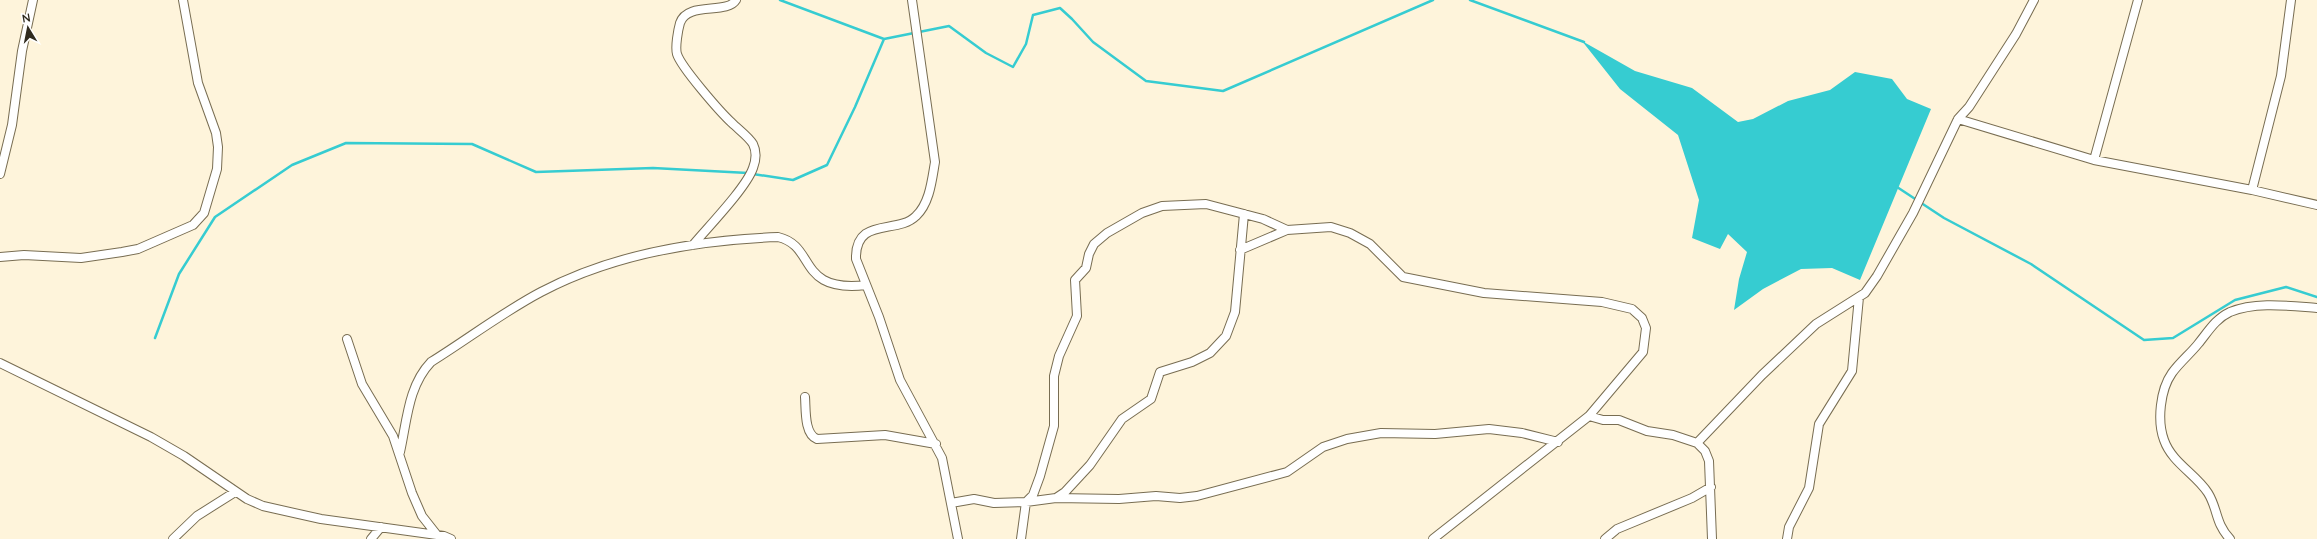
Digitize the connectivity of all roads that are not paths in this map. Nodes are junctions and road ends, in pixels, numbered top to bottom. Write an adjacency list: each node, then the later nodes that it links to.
1 (33, 0): 10 (street)
2 (182, 0): 17 (street)
3 (736, 0): 15 (street)
4 (912, 0): 18 (street)
5 (2034, 0): 8 (street)
6 (2138, 0): 9 (street)
7 (2291, 0): 11 (street)
8 (1958, 119): 9 (street); 19 (street)
9 (2094, 160): 11 (street)
10 (0, 174)
11 (2252, 190): 12 (street)
12 (2317, 204)
13 (1244, 214): 14 (street); 16 (street); 32 (street)
14 (1287, 230): 16 (street); 24 (street)
15 (693, 245): 18 (street); 28 (street)
16 (1240, 250): 31 (street)
17 (0, 257)
18 (866, 285): 27 (street)
19 (1859, 297): 26 (street); 44 (street)
20 (2317, 308): 45 (street)
21 (347, 339): 28 (street)
22 (0, 363): 30 (street)
23 (805, 397): 27 (street)
24 (1590, 416): 25 (street); 26 (street)
25 (1558, 442): 31 (street); 41 (street)
26 (1697, 443): 29 (street)
27 (936, 444): 33 (street)
28 (400, 452): 35 (street)
29 (1711, 487): 42 (street); 43 (street)
30 (235, 492): 34 (street); 36 (street)
31 (1056, 498): 32 (street)
32 (1026, 502): 33 (street); 40 (street)
33 (951, 503): 39 (street)
34 (381, 527): 35 (street); 37 (street)
35 (437, 535): 38 (street)
36 (173, 539)
37 (371, 539)
38 (451, 539)
39 (958, 539)
40 (1021, 539)
41 (1434, 539)
42 (1605, 539)
43 (1712, 539)
44 (1787, 539)
45 (2230, 539)

